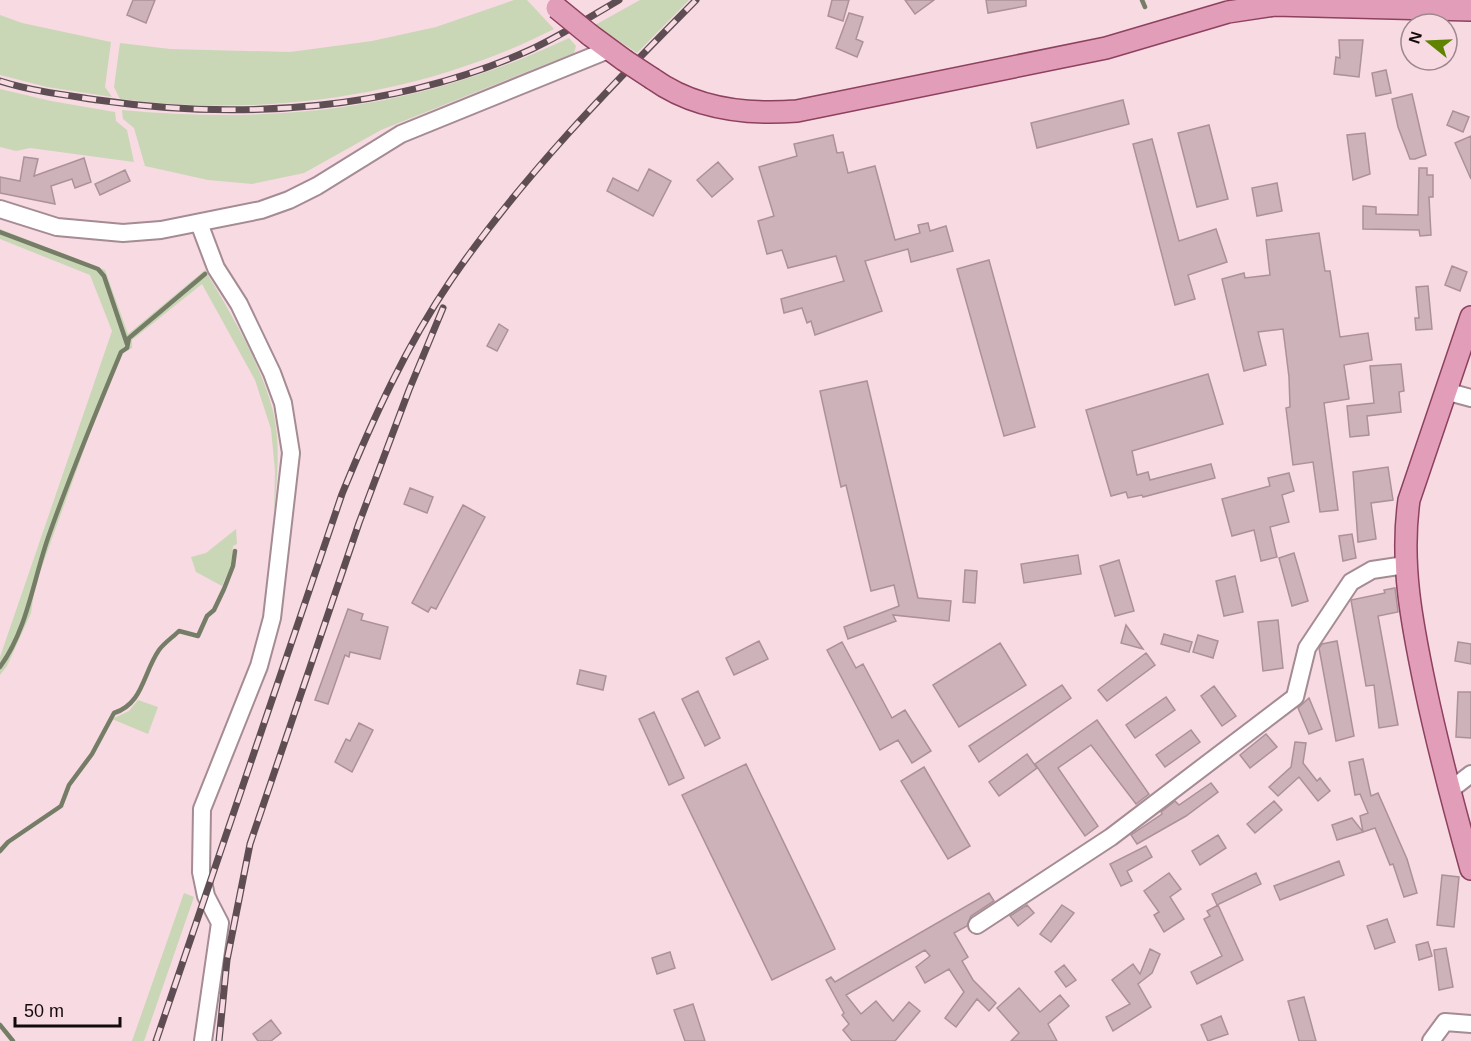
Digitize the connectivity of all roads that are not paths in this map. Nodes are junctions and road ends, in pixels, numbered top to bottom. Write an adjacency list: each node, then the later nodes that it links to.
1 (553, 4): 4 (main road, bridge)
2 (1235, 6): 3 (main road); 4 (main road, bridge)
3 (1471, 10)
4 (616, 55): 6 (street)
5 (0, 209): 6 (street)
6 (199, 224): 16 (street)
7 (1471, 317): 8 (main road)
8 (1446, 391): 9 (street); 10 (main road)
9 (1471, 398)
10 (1405, 565): 12 (main road); 14 (street)
11 (1471, 774): 12 (street)
12 (1449, 791): 13 (main road)
13 (1471, 869)
14 (976, 924)
15 (1471, 1024): 17 (street)
16 (203, 1041)
17 (1431, 1041)

